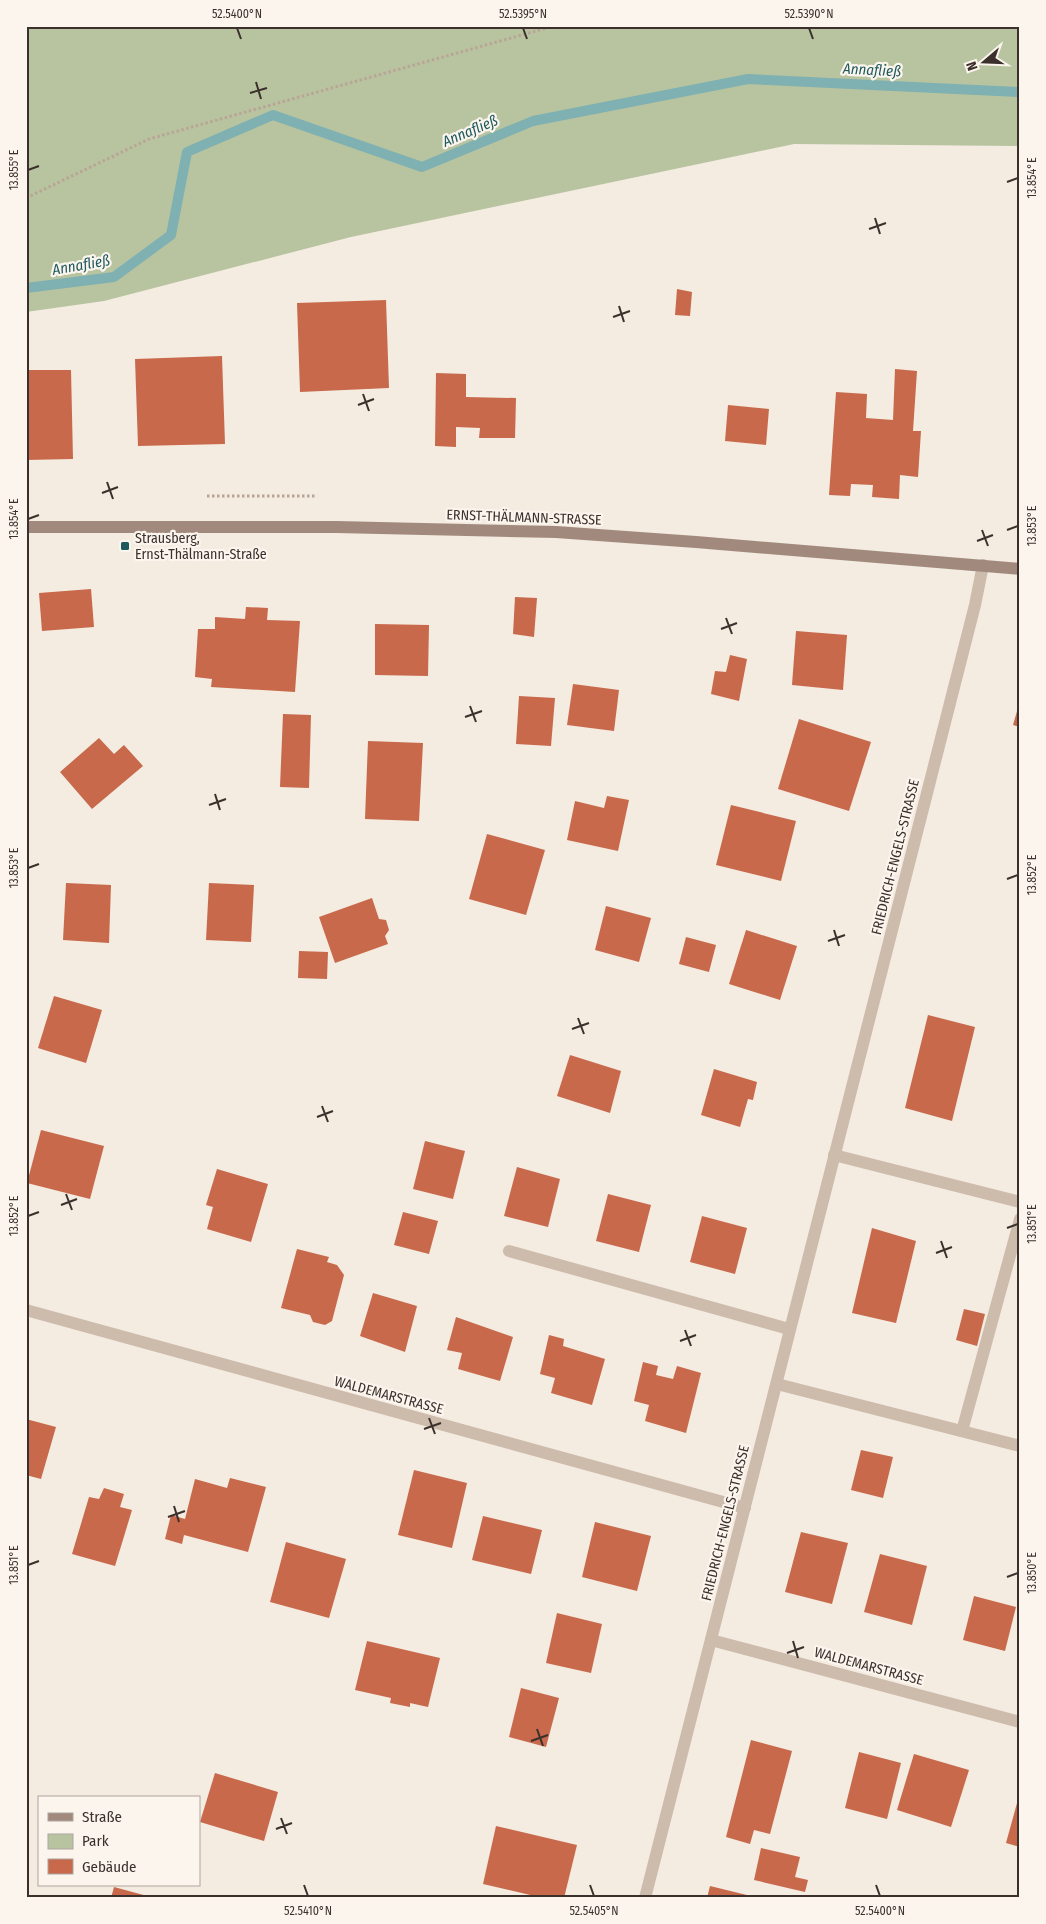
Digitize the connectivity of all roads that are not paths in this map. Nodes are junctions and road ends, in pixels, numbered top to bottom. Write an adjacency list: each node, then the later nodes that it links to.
1 (26, 528): 2 (main road, ERNST-THÄLMANN-STRASSE)
2 (983, 565): 3 (main road, ERNST-THÄLMANN-STRASSE); 4 (street, FRIEDRICH-ENGELS-STRASSE)
3 (1020, 569)
4 (834, 1155): 5 (street); 9 (street, FRIEDRICH-ENGELS-STRASSE)
5 (1020, 1202)
6 (1020, 1220): 11 (street)
7 (509, 1251): 9 (street)
8 (26, 1310): 13 (street, WALDEMARSTRASSE)
9 (789, 1329): 10 (street, FRIEDRICH-ENGELS-STRASSE)
10 (777, 1384): 11 (street); 13 (street, FRIEDRICH-ENGELS-STRASSE)
11 (962, 1431): 12 (street)
12 (1020, 1446)
13 (745, 1508): 14 (street, FRIEDRICH-ENGELS-STRASSE)
14 (711, 1640): 15 (street, WALDEMARSTRASSE); 16 (street, FRIEDRICH-ENGELS-STRASSE)
15 (1020, 1722)
16 (645, 1898)

